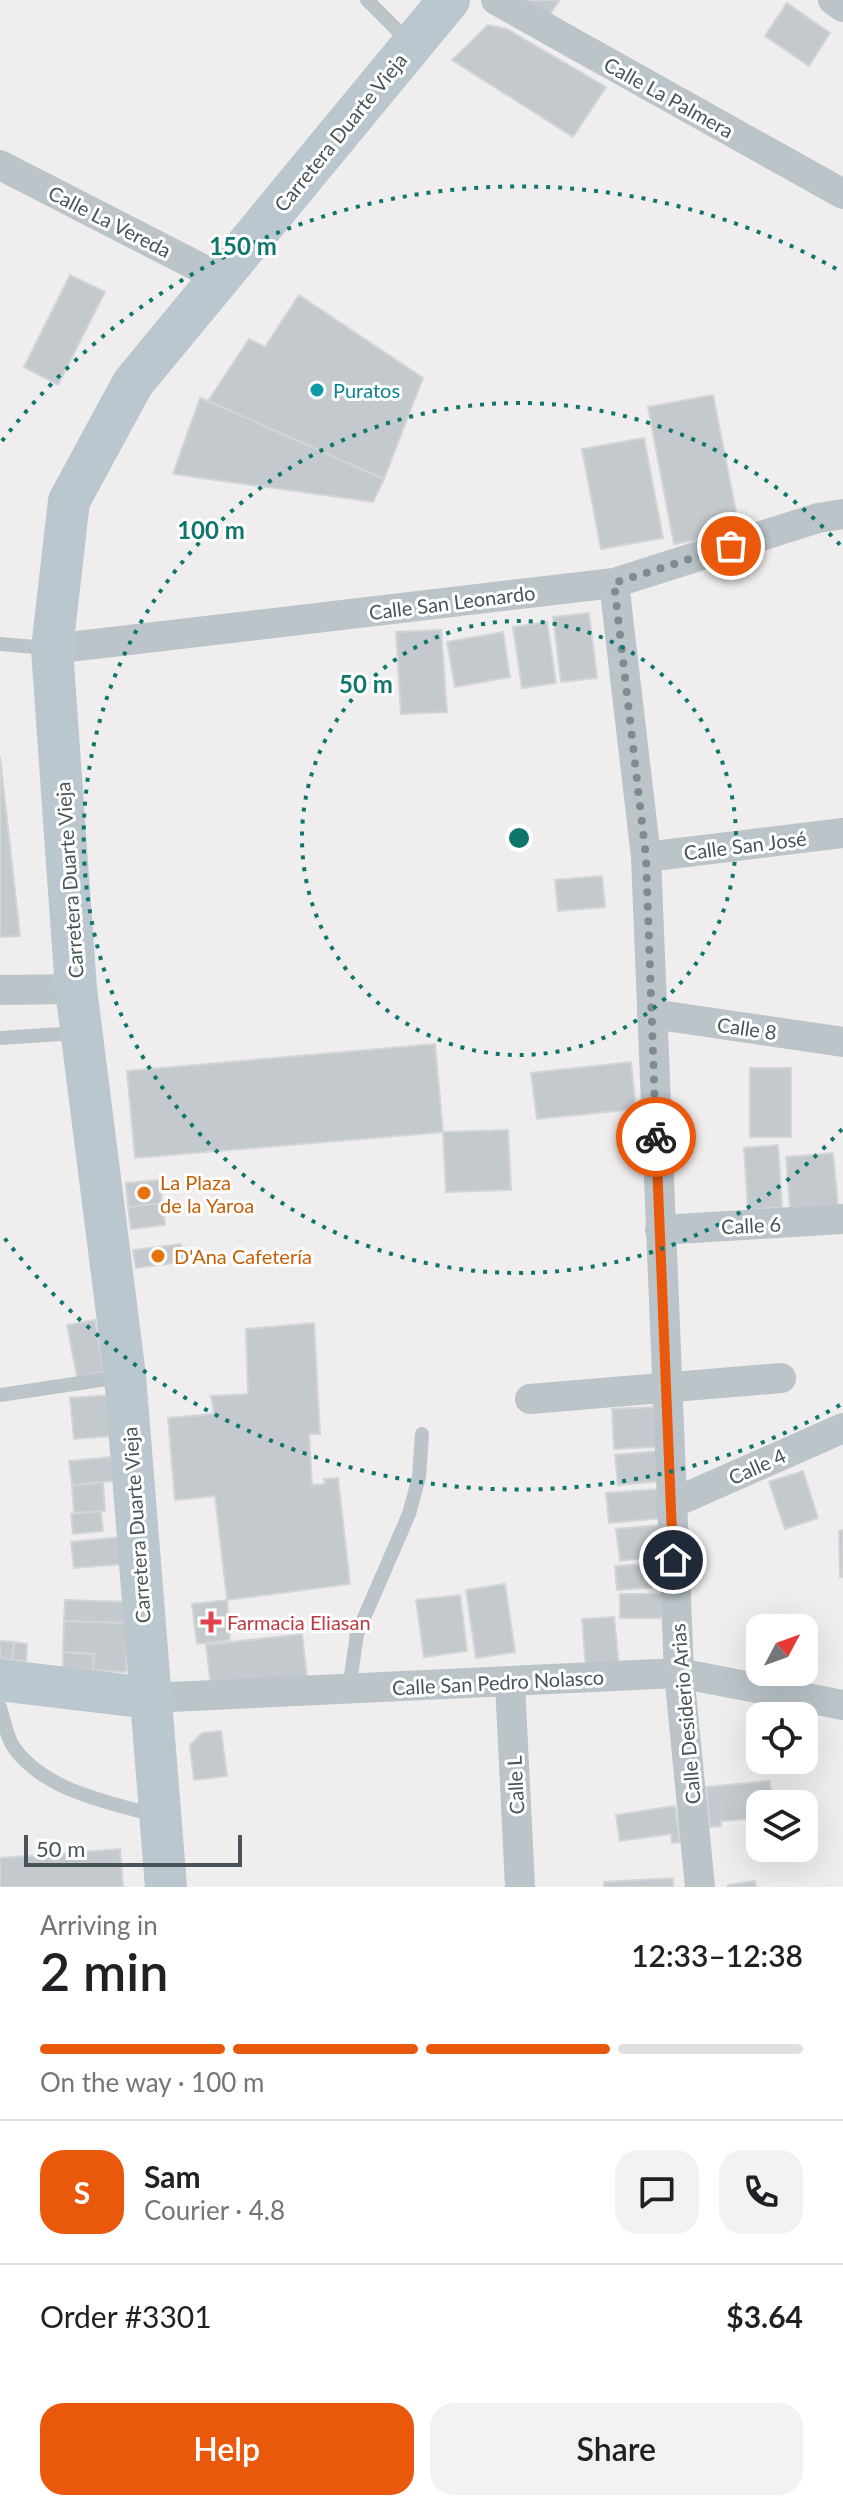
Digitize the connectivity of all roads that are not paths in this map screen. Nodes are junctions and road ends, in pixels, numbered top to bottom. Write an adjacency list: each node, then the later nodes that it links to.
1 (367, 0): 6 (lane)
2 (449, 0): 6 (main road, Carretera Duarte Vieja)
3 (496, 0): 8 (street, Calle La Palmera)
4 (833, 0): 5 (street)
5 (843, 7)
6 (412, 45): 9 (main road, Carretera Duarte Vieja)
7 (0, 165): 9 (street, Calle La Vereda)
8 (843, 194)
9 (220, 278): 13 (main road, Carretera Duarte Vieja)
10 (843, 514): 11 (street, Calle San Leonardo)
11 (614, 583): 13 (street, Calle San Leonardo); 15 (street, Calle Desiderio Arias)
12 (0, 644): 13 (lane)
13 (52, 649): 16 (main road, Carretera Duarte Vieja)
14 (843, 833): 15 (street, Calle San José)
15 (646, 857): 18 (street, Calle Desiderio Arias)
16 (76, 989): 17 (street); 19 (main road, Carretera Duarte Vieja)
17 (0, 990)
18 (652, 1014): 21 (street, Calle 8); 23 (street, Calle Desiderio Arias)
19 (82, 1033): 20 (lane); 24 (main road, Carretera Duarte Vieja)
20 (0, 1038)
21 (843, 1042)
22 (843, 1219): 23 (street, Calle 6)
23 (660, 1230): 26 (street, Calle Desiderio Arias)
24 (125, 1376): 27 (lane); 36 (main road, Carretera Duarte Vieja)
25 (781, 1378): 26 (street)
26 (666, 1388): 28 (street); 31 (street, Calle Desiderio Arias)
27 (0, 1395)
28 (530, 1399)
29 (843, 1428): 31 (street, Calle 4)
30 (422, 1434): 35 (lane)
31 (671, 1504): 32 (street, Calle Desiderio Arias)
32 (679, 1673): 34 (street, Calle San Pedro Nolasco); 37 (street, Calle San Pedro Nolasco); 42 (street, Calle Desiderio Arias)
33 (0, 1680): 36 (main road)
34 (510, 1683): 35 (street, Calle San Pedro Nolasco); 41 (street, Calle L)
35 (349, 1689): 36 (street, Calle San Pedro Nolasco)
36 (149, 1698): 39 (main road, Carretera Duarte Vieja)
37 (843, 1705)
38 (0, 1707): 39 (lane)
39 (159, 1817): 40 (main road, Carretera Duarte Vieja)
40 (166, 1887)
41 (520, 1887)
42 (700, 1887)

